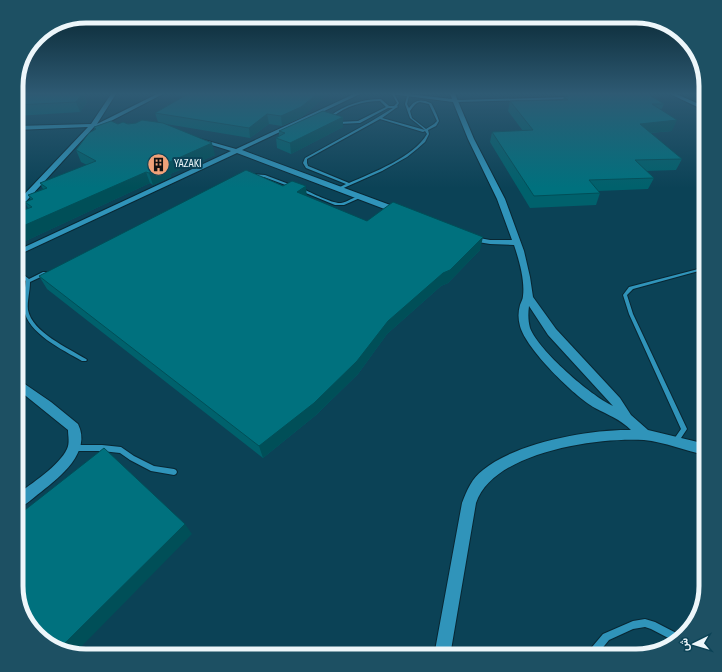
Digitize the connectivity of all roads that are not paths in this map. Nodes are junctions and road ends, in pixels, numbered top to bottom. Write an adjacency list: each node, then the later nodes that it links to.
1 (84, 125): 11 (street)
2 (93, 125): 19 (street)
3 (108, 125): 10 (street)
4 (292, 125): 14 (street)
5 (367, 125): 16 (lane)
6 (406, 125): 12 (lane)
7 (419, 125): 12 (lane)
8 (434, 125): 12 (lane)
9 (466, 125): 22 (street)
10 (121, 126)
11 (23, 128)
12 (426, 131): 16 (lane)
13 (175, 133): 14 (street)
14 (238, 151): 17 (street); 23 (street)
15 (246, 176): 18 (lane)
16 (349, 184): 17 (lane)
17 (339, 189): 18 (street)
18 (360, 197): 20 (street)
19 (23, 200)
20 (403, 213)
21 (460, 235): 22 (street)
22 (517, 243): 28 (street)
23 (23, 251)
24 (699, 270): 33 (lane)
25 (49, 271): 27 (lane)
26 (23, 276): 27 (lane)
27 (28, 281): 29 (lane)
28 (528, 297): 31 (street); 31 (street)
29 (84, 360)
30 (23, 387): 34 (street)
31 (627, 418): 32 (street)
32 (645, 435): 33 (street); 39 (street)
33 (675, 442): 35 (street)
34 (74, 448): 36 (lane); 37 (street)
35 (699, 448)
36 (174, 472)
37 (23, 498)
38 (674, 636): 40 (lane)
39 (443, 649)
40 (596, 649)

